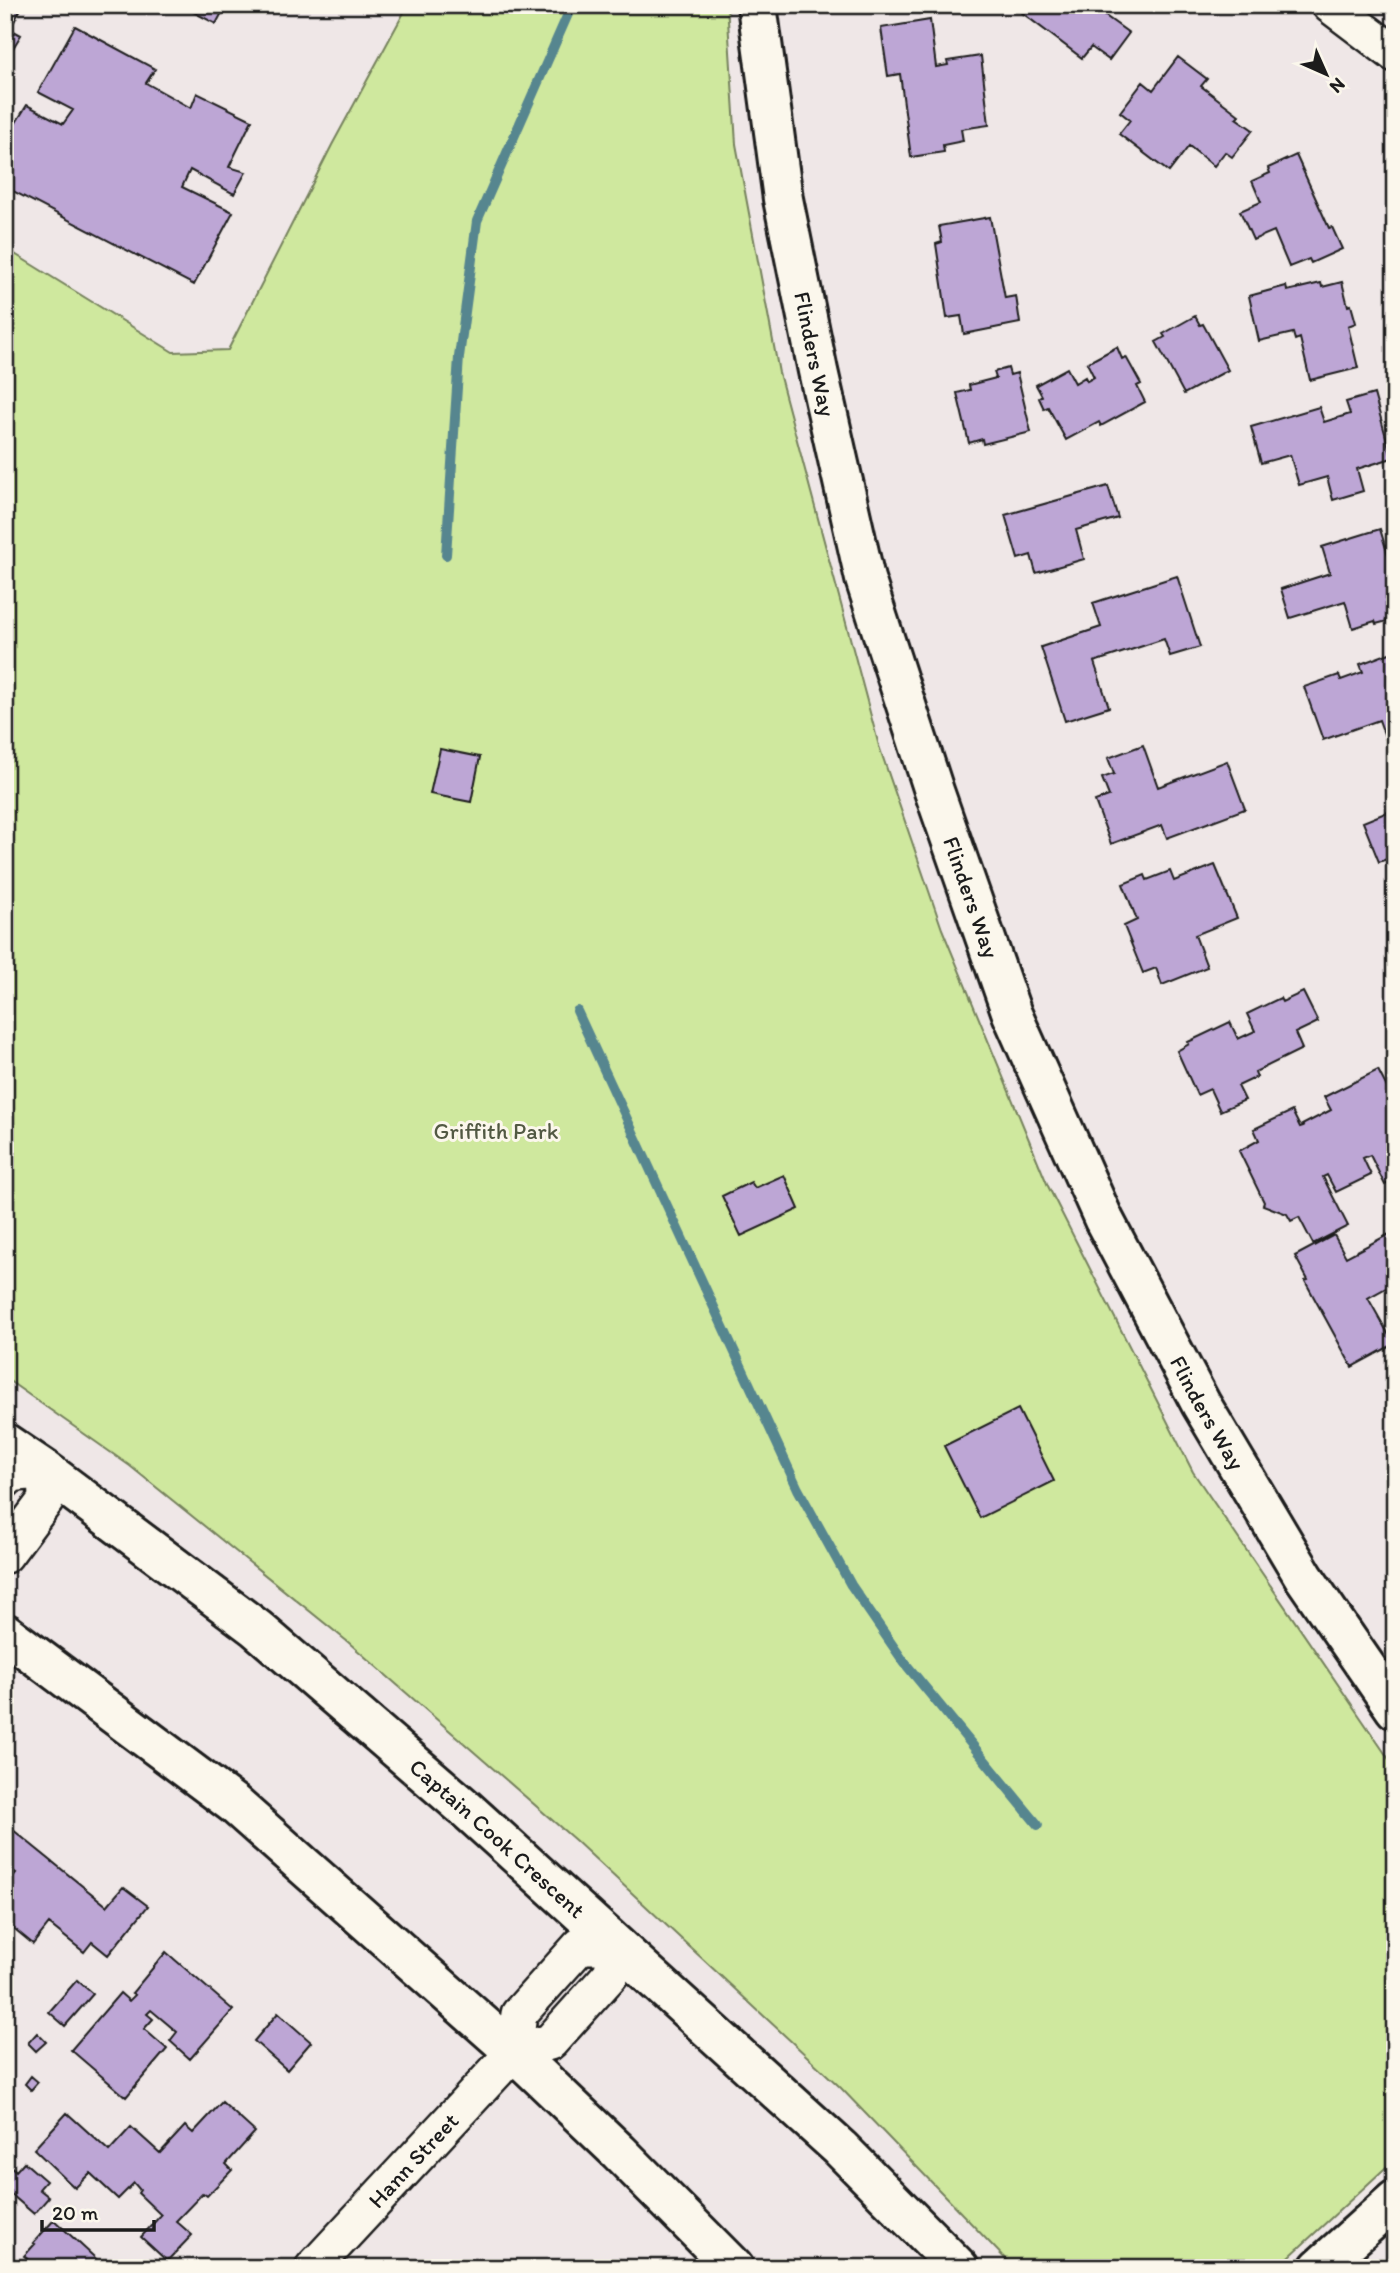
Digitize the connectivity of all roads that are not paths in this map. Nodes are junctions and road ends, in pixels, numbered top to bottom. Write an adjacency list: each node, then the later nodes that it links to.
1 (757, 5): 9 (main road, Flinders Way)
2 (1330, 5): 3 (street)
3 (1395, 54)
4 (5, 1443): 5 (main road, Captain Cook Crescent)
5 (45, 1470): 6 (street); 7 (street); 10 (main road, Captain Cook Crescent)
6 (5, 1480)
7 (5, 1555)
8 (5, 1633): 11 (main road)
9 (1395, 1709)
10 (618, 1946): 11 (street); 15 (main road, Captain Cook Crescent)
11 (514, 2052): 13 (street, Hann Street); 14 (main road)
12 (1395, 2200): 16 (main road)
13 (313, 2268)
14 (734, 2268)
15 (958, 2268)
16 (1319, 2268)

